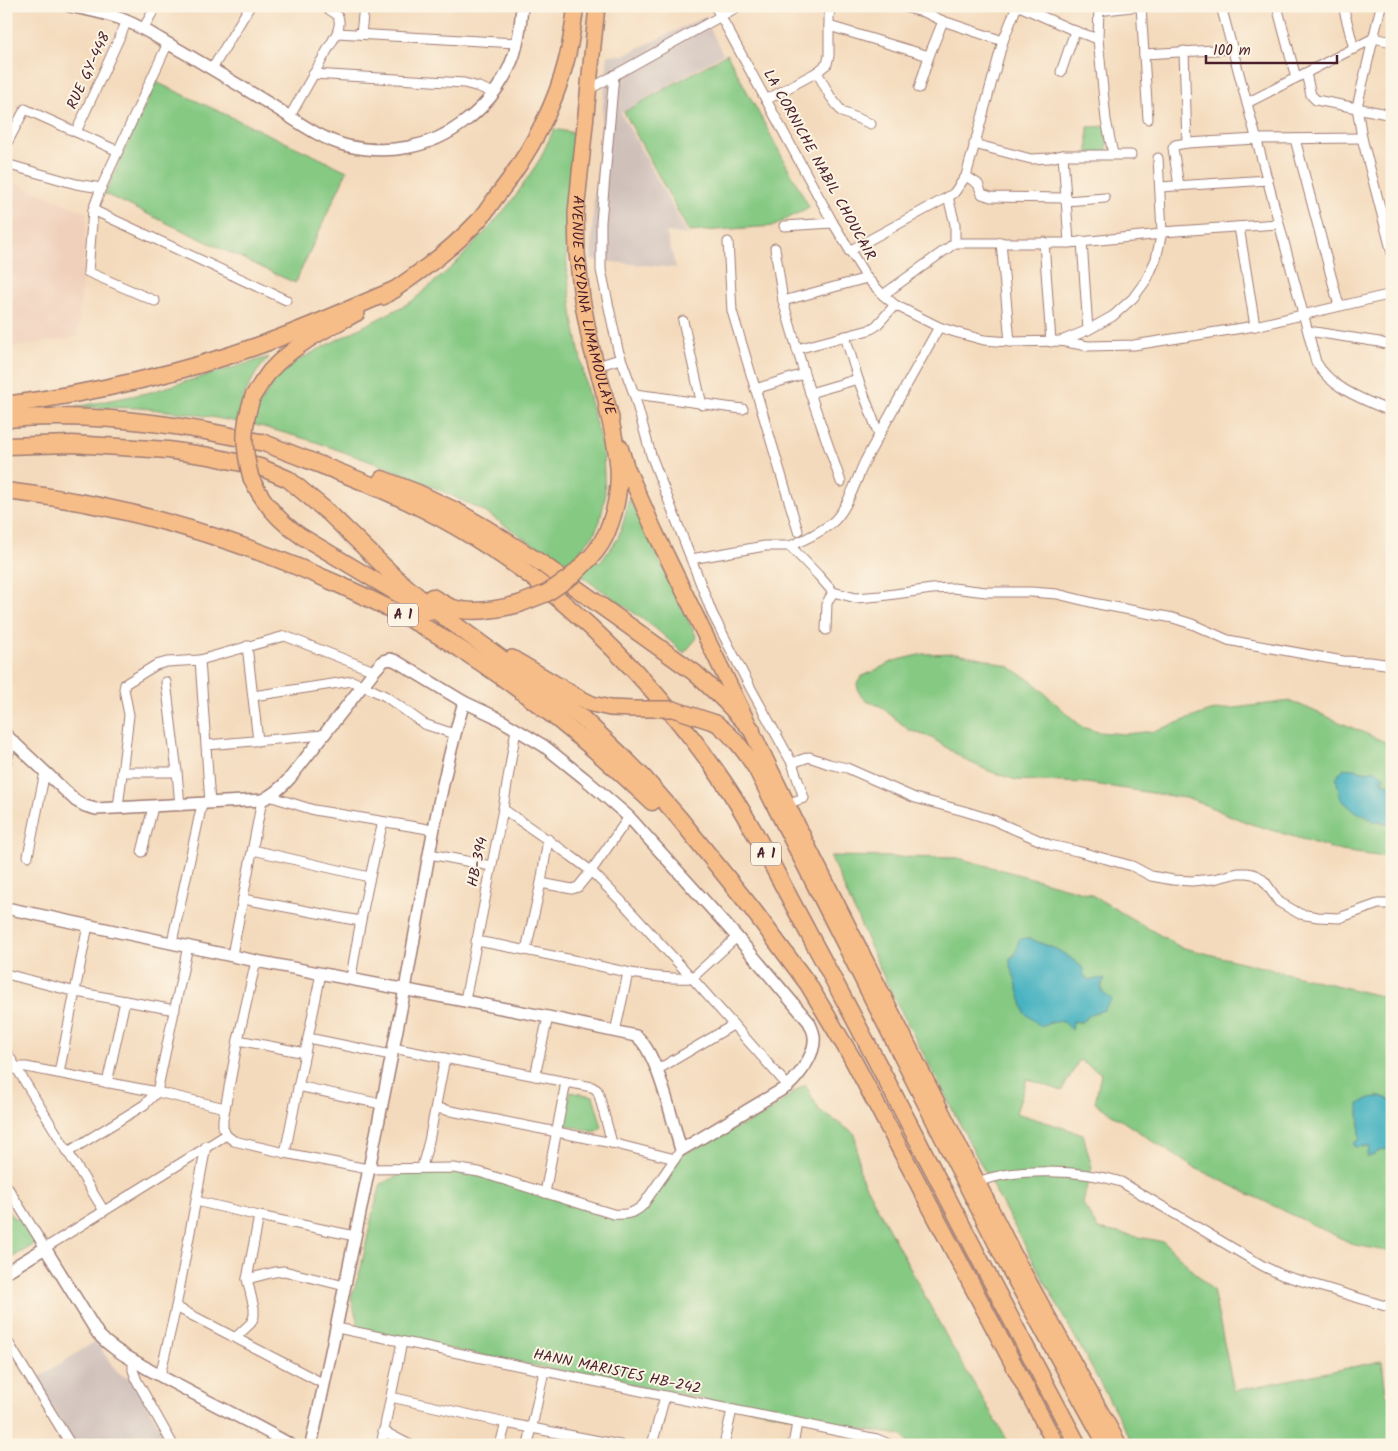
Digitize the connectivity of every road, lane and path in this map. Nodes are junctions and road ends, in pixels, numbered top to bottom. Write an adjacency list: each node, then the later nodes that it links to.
1 (69, 6): 21 (street)
2 (156, 6): 26 (street)
3 (250, 6): 41 (street)
4 (323, 6): 28 (street)
5 (364, 6): 29 (street)
6 (522, 6): 34 (street)
7 (576, 6): 95 (highway)
8 (597, 6): 49 (highway, AVENUE SEYDINA LIMAMOULAYE)
9 (715, 6): 22 (street, LA CORNICHE NABIL CHOUCAIR)
10 (739, 6): 22 (street)
11 (831, 6): 25 (street)
12 (900, 6): 24 (street)
13 (1018, 6): 27 (street); 32 (street)
14 (1140, 6): 20 (street); 39 (street)
15 (1235, 6): 19 (street)
16 (1277, 6): 47 (street)
17 (1343, 6): 36 (street)
18 (1381, 6): 30 (street)
19 (1222, 8): 37 (street)
20 (1098, 9): 31 (street)
21 (106, 10): 23 (street)
22 (720, 16): 46 (street); 51 (street, LA CORNICHE NABIL CHOUCAIR)
23 (127, 21): 26 (street); 58 (street, RUE GY-448)
24 (943, 21): 32 (street); 40 (street)
25 (829, 26): 40 (street); 42 (street)
26 (143, 29): 35 (street)
27 (1075, 31): 31 (street); 43 (street)
28 (337, 33): 29 (street); 45 (street)
29 (361, 34): 34 (street)
30 (1374, 38): 33 (street); 36 (street); 53 (street)
31 (1098, 39): 66 (street)
32 (1003, 41): 63 (street)
33 (1392, 42)
34 (518, 43): 50 (street)
35 (168, 44): 41 (street); 65 (street)
36 (1354, 48): 44 (street)
37 (1233, 49): 38 (street); 52 (street)
38 (1184, 51): 39 (street); 62 (street)
39 (1144, 54): 56 (street)
40 (929, 56): 48 (street)
41 (212, 69): 55 (street)
42 (817, 72): 51 (street); 57 (street)
43 (1061, 72)
44 (1306, 73): 47 (street); 53 (street)
45 (312, 74): 50 (street); 55 (street)
46 (614, 75): 49 (street); 114 (street)
47 (1296, 78): 52 (street)
48 (919, 88)
49 (588, 90): 115 (highway, AVENUE SEYDINA LIMAMOULAYE)
50 (494, 93): 55 (street)
51 (766, 100): 80 (street, LA CORNICHE NABIL CHOUCAIR)
52 (1247, 103): 60 (street)
53 (1357, 107): 54 (street); 59 (street)
54 (1392, 115)
55 (290, 116)
56 (1148, 119)
57 (871, 124)
58 (76, 132): 64 (street); 65 (street)
59 (1362, 138): 61 (street); 93 (street)
60 (1257, 139): 61 (street); 62 (street); 72 (street)
61 (1295, 139): 102 (street)
62 (1187, 143): 73 (street)
63 (974, 144): 67 (street); 71 (street)
64 (6, 145)
65 (118, 151): 75 (street)
66 (1113, 154): 67 (street); 68 (street)
67 (1063, 155): 78 (street)
68 (1130, 155)
69 (1158, 158): 74 (street)
70 (6, 164): 75 (street)
71 (966, 176): 76 (street); 78 (street)
72 (1268, 180): 73 (street); 81 (street)
73 (1179, 186): 74 (street)
74 (1160, 187): 84 (street)
75 (100, 188): 79 (street)
76 (948, 197): 90 (street); 92 (street)
77 (1106, 198): 78 (street)
78 (1066, 200): 89 (street)
79 (93, 210): 98 (street); 99 (street)
80 (833, 223): 82 (street); 92 (street, LA CORNICHE NABIL CHOUCAIR)
81 (1280, 224): 83 (street); 103 (street)
82 (784, 226)
83 (1239, 227): 84 (street); 105 (street)
84 (1162, 233): 85 (street); 107 (street)
85 (1082, 241): 89 (street); 107 (street)
86 (728, 242): 118 (street)
87 (1001, 242): 88 (street); 90 (street); 111 (street)
88 (1044, 242): 89 (street); 110 (street)
89 (1069, 242)
90 (955, 243): 97 (street)
91 (775, 248): 100 (street)
92 (849, 251): 94 (street, LA CORNICHE NABIL CHOUCAIR)
93 (1392, 253)
94 (867, 278): 97 (street, LA CORNICHE NABIL CHOUCAIR); 100 (street)
95 (394, 290): 121 (highway); 137 (highway, bridge)
96 (1392, 294): 102 (street, LA CORNICHE NABIL CHOUCAIR)
97 (884, 295): 101 (street, LA CORNICHE NABIL CHOUCAIR)
98 (286, 300)
99 (155, 301)
100 (783, 301): 113 (street)
101 (895, 305): 106 (street, LA CORNICHE NABIL CHOUCAIR); 109 (street)
102 (1339, 306): 103 (street, LA CORNICHE NABIL CHOUCAIR)
103 (1304, 315): 105 (street, LA CORNICHE NABIL CHOUCAIR); 108 (street)
104 (683, 321): 122 (street)
105 (1255, 326): 110 (street, LA CORNICHE NABIL CHOUCAIR)
106 (939, 327): 111 (street, LA CORNICHE NABIL CHOUCAIR); 127 (street)
107 (1088, 330): 110 (street)
108 (1308, 331): 112 (street); 125 (street)
109 (845, 336): 113 (street); 117 (street)
110 (1056, 341): 111 (street, LA CORNICHE NABIL CHOUCAIR)
111 (1010, 342)
112 (1392, 346)
113 (797, 349): 116 (street)
114 (620, 359): 115 (street); 120 (street)
115 (597, 366): 123 (highway, AVENUE SEYDINA LIMAMOULAYE)
116 (804, 374): 118 (street); 119 (street)
117 (858, 379): 119 (street); 127 (street)
118 (756, 389): 132 (street)
119 (810, 393): 130 (street)
120 (634, 394): 122 (street); 134 (street)
121 (6, 405)
122 (702, 405): 124 (street)
123 (607, 406): 138 (highway, bridge); 150 (highway, AVENUE SEYDINA LIMAMOULAYE)
124 (743, 409)
125 (1392, 412)
126 (6, 419): 128 (highway, A 1)
127 (879, 435): 133 (street)
128 (262, 442): 150 (highway); 279 (highway, A 1)
129 (6, 446): 135 (highway, A 1)
130 (841, 482)
131 (6, 491): 179 (highway, A 1)
132 (798, 531)
133 (790, 546): 134 (street); 136 (street)
134 (691, 559): 156 (street)
135 (384, 566): 137 (highway, A 1); 138 (highway)
136 (833, 592): 139 (street); 143 (street)
137 (422, 605): 138 (highway); 140 (highway, A 1)
138 (453, 608)
139 (826, 630)
140 (465, 632): 179 (highway); 280 (highway, bridge)
141 (247, 646): 142 (street); 144 (street); 147 (street)
142 (200, 660): 155 (street); 159 (street)
143 (1392, 665)
144 (374, 671): 146 (street); 148 (street)
145 (166, 682): 160 (street)
146 (362, 685): 147 (street); 151 (street); 152 (street)
147 (253, 696): 154 (street)
148 (464, 702): 149 (street); 151 (street)
149 (516, 729): 167 (street, HB-394); 168 (street)
150 (752, 730): 163 (highway, AVENUE SEYDINA LIMAMOULAYE)
151 (454, 734): 170 (street)
152 (324, 735): 154 (street); 161 (street)
153 (9, 737): 157 (street); 158 (street)
154 (258, 742): 155 (street)
155 (207, 745): 162 (street)
156 (792, 763): 163 (street); 182 (street)
157 (6, 765)
158 (45, 772): 166 (street); 175 (street)
159 (122, 772): 160 (street); 166 (street)
160 (177, 772): 164 (street)
161 (266, 798): 162 (street); 169 (street); 172 (street)
162 (206, 804): 164 (street); 188 (street)
163 (786, 804): 234 (highway, AVENUE SEYDINA LIMAMOULAYE)
164 (180, 806): 165 (street)
165 (153, 807): 166 (street); 173 (street)
166 (118, 808)
167 (503, 808): 171 (street); 176 (street, HB-394)
168 (629, 817): 177 (street); 186 (street)
169 (383, 822): 170 (street); 178 (street)
170 (434, 830): 174 (street)
171 (548, 840): 177 (street); 180 (street)
172 (253, 850): 178 (street); 181 (street)
173 (142, 852)
174 (430, 854): 176 (street); 198 (street)
175 (28, 856)
176 (491, 866): 187 (street, HB-394)
177 (591, 871): 180 (street); 197 (street)
178 (369, 877): 184 (street)
179 (726, 877): 278 (highway, A 1)
180 (541, 883): 190 (street)
181 (243, 899): 184 (street); 191 (street)
182 (1392, 904)
183 (6, 908): 185 (street)
184 (360, 921): 196 (street)
185 (88, 925): 188 (street); 199 (street)
186 (737, 937): 197 (street); 220 (street)
187 (476, 941): 190 (street); 200 (street, HB-394)
188 (172, 942): 189 (street)
189 (188, 946): 191 (street); 202 (street)
190 (526, 950): 194 (street)
191 (232, 955): 192 (street)
192 (256, 961): 193 (street); 207 (street)
193 (321, 973): 196 (street); 206 (street)
194 (628, 973): 197 (street); 205 (street)
195 (6, 974): 199 (street)
196 (351, 978): 198 (street)
197 (692, 978): 204 (street)
198 (405, 989): 200 (street); 209 (street)
199 (76, 992): 201 (street); 215 (street)
200 (465, 1000): 203 (street)
201 (125, 1001): 202 (street); 218 (street)
202 (174, 1010): 221 (street)
203 (548, 1017): 205 (street); 216 (street)
204 (733, 1025): 213 (street); 220 (street)
205 (615, 1032): 213 (street)
206 (308, 1038): 209 (street); 210 (street)
207 (238, 1040): 210 (street); 223 (street)
208 (6, 1051): 212 (street)
209 (392, 1051): 211 (street); 222 (street)
210 (305, 1053): 219 (street)
211 (445, 1058): 216 (street); 224 (street)
212 (16, 1067): 214 (street); 215 (street); 229 (street)
213 (657, 1070): 231 (street)
214 (6, 1073)
215 (59, 1073): 218 (street)
216 (535, 1076): 217 (street)
217 (566, 1082): 225 (street); 227 (street)
218 (107, 1083): 221 (street)
219 (298, 1086): 222 (street); 230 (street)
220 (788, 1086): 231 (street)
221 (157, 1092): 223 (street); 229 (street)
222 (381, 1104): 233 (street)
223 (224, 1108): 226 (street)
224 (436, 1108): 225 (street); 232 (street)
225 (557, 1132): 227 (street); 236 (street)
226 (226, 1135): 228 (street); 230 (street)
227 (612, 1143): 231 (street)
228 (206, 1146): 237 (street); 238 (street)
229 (68, 1152): 238 (street)
230 (285, 1153): 233 (street)
231 (678, 1154): 236 (street)
232 (422, 1167): 233 (street); 236 (street)
233 (368, 1169): 240 (street)
234 (978, 1182): 246 (street); 281 (highway, AVENUE SEYDINA LIMAMOULAYE)
235 (6, 1185): 241 (street)
236 (545, 1193)
237 (196, 1201): 239 (street); 245 (street)
238 (104, 1211): 241 (street)
239 (259, 1216): 240 (street); 243 (street)
240 (355, 1236): 244 (street)
241 (45, 1248): 242 (street); 252 (street)
242 (6, 1272)
243 (247, 1279): 244 (street); 249 (street)
244 (345, 1286): 247 (street)
245 (176, 1307): 249 (street); 254 (street)
246 (1392, 1308)
247 (337, 1328): 250 (street, HANN MARISTES HB-242); 255 (street)
248 (6, 1338): 251 (street)
249 (236, 1338): 255 (street)
250 (402, 1342): 253 (street, HANN MARISTES HB-242); 257 (street)
251 (9, 1349): 265 (street)
252 (134, 1360): 254 (street); 266 (street)
253 (544, 1371): 256 (street, HANN MARISTES HB-242); 261 (street)
254 (160, 1376): 263 (street)
255 (324, 1384): 268 (street)
256 (665, 1396): 258 (street, HANN MARISTES HB-242); 274 (street)
257 (391, 1397): 259 (street); 262 (street)
258 (732, 1410): 260 (street, HANN MARISTES HB-242); 275 (street)
259 (506, 1423): 261 (street); 271 (street)
260 (797, 1423): 276 (street); 277 (street, HANN MARISTES HB-242)
261 (531, 1428): 264 (street); 272 (street)
262 (384, 1431): 269 (street); 270 (street)
263 (275, 1442): 267 (street)
264 (590, 1442): 273 (street)
265 (71, 1445)
266 (173, 1445)
267 (291, 1445)
268 (311, 1445)
269 (381, 1445)
270 (410, 1445)
271 (500, 1445)
272 (528, 1445)
273 (620, 1445)
274 (652, 1445)
275 (724, 1445)
276 (793, 1445)
277 (891, 1445)
278 (1056, 1445)
279 (1078, 1445)
280 (1106, 1445)
281 (1119, 1445)

